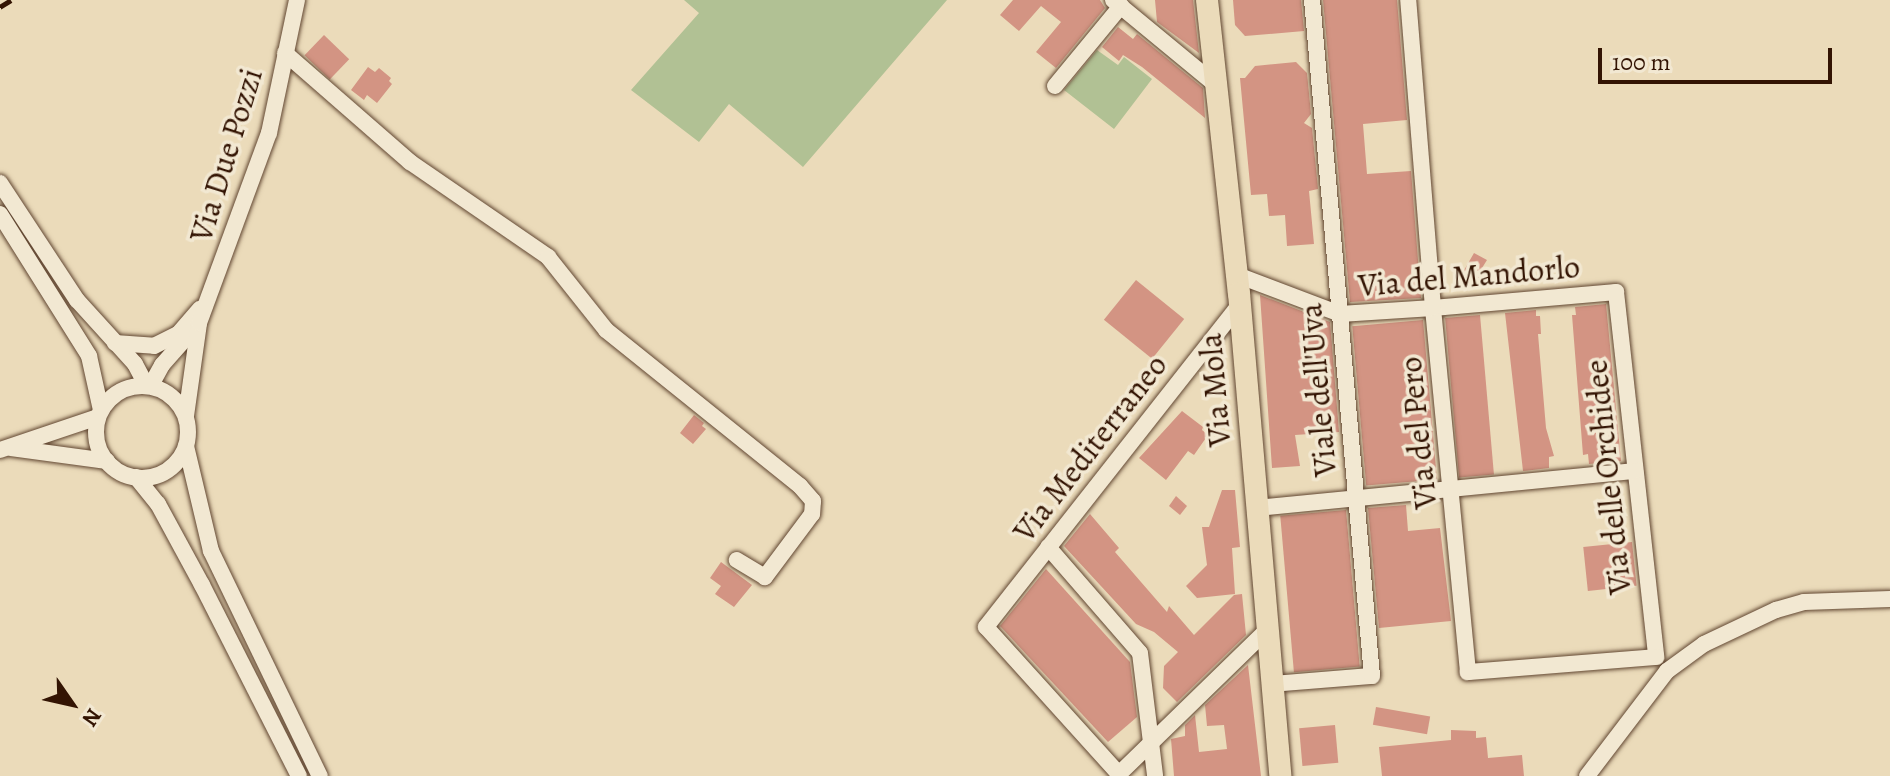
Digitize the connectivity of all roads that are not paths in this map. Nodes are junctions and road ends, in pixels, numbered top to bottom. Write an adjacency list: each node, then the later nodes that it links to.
1 (297, 0): 6 (street, Via Due Pozzi)
2 (1207, 0): 7 (main road, Via Mola)
3 (1312, 0): 16 (street, Viale dell'Uva)
4 (1408, 0): 15 (street, Via del Pero)
5 (1117, 3): 7 (street); 8 (street)
6 (285, 53): 13 (street, Via Due Pozzi); 31 (street)
7 (1216, 85): 11 (main road, Via Mola)
8 (1055, 86)
9 (0, 183): 18 (street)
10 (0, 214): 20 (street)
11 (1237, 275): 14 (main road, Via Mola); 16 (street, Via del Mandorlo)
12 (1616, 292): 15 (street, Via del Mandorlo); 25 (street, Via delle Orchidee)
13 (209, 298): 17 (street, Via Due Pozzi); 18 (street)
14 (1240, 304): 29 (main road, Via Mola); 30 (street, Via Mediterraneo)
15 (1433, 308): 16 (street, Via del Mandorlo); 27 (street, Via del Pero)
16 (1340, 314): 28 (street, Viale dell'Uva)
17 (199, 323): 19 (street, Via Due Pozzi); 21 (street, Via Due Pozzi)
18 (115, 343): 19 (street)
19 (149, 385): 20 (street); 21 (street)
20 (100, 414): 23 (street); 24 (street)
21 (186, 416): 22 (street)
22 (186, 446): 26 (street); 38 (street)
23 (3, 448): 24 (street)
24 (107, 461): 26 (street)
25 (1635, 471): 27 (street); 34 (street, Via delle Orchidee)
26 (136, 477): 37 (street)
27 (1452, 491): 28 (street); 34 (street, Via del Pero)
28 (1355, 499): 29 (street); 35 (street, Viale dell'Uva)
29 (1257, 508): 33 (main road, Via Mola)
30 (1048, 547): 36 (street); 36 (street, Via Mediterraneo)
31 (737, 560)
32 (1890, 599): 41 (street)
33 (1266, 631): 35 (main road, Via Mola); 36 (street)
34 (1656, 657)
35 (1272, 684): 40 (main road, Via Mola)
36 (1152, 741): 39 (street)
37 (299, 776)
38 (320, 776)
39 (1155, 776)
40 (1280, 776)
41 (1587, 776)

